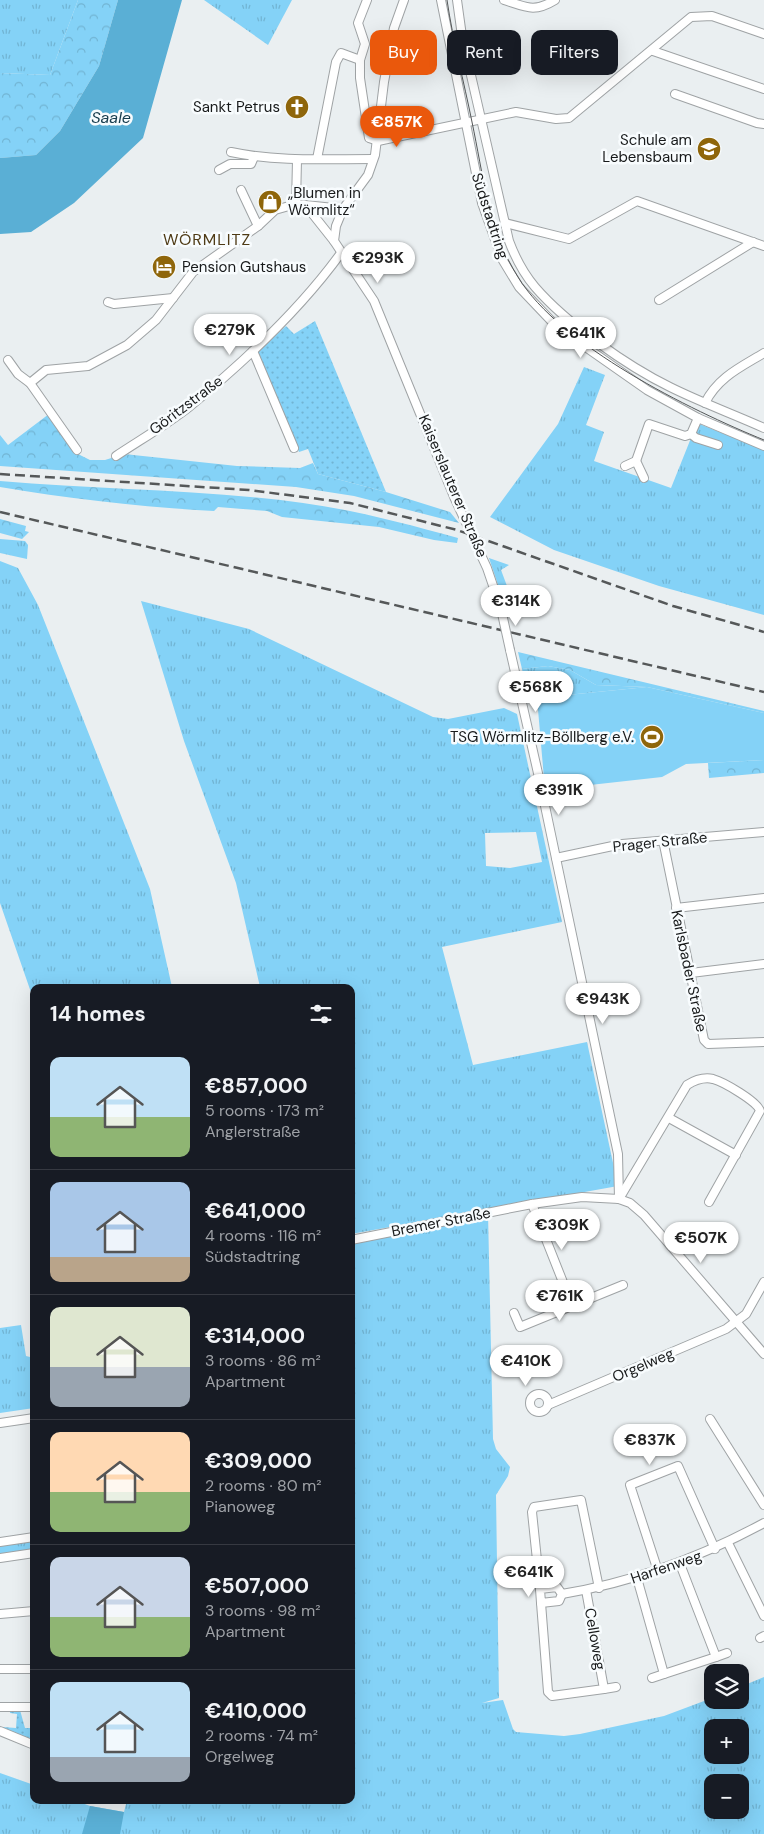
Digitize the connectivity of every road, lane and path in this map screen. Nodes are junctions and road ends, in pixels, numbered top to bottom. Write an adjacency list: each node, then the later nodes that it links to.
1 (367, 0): 9 (street)
2 (404, 0): 15 (street)
3 (441, 0): 13 (street, Südstadtring)
4 (457, 0): 12 (street, Südstadtring)
5 (504, 0): 6 (street)
6 (555, 0)
7 (764, 34): 8 (street)
8 (653, 50): 10 (street); 12 (street)
9 (360, 60): 15 (street); 18 (street)
10 (764, 89)
11 (675, 94): 14 (street)
12 (482, 119): 13 (street); 26 (street, Südstadtring)
13 (465, 122): 15 (street); 40 (street, Südstadtring)
14 (764, 124)
15 (378, 141): 19 (street)
16 (230, 152): 17 (street)
17 (254, 157): 20 (street); 21 (street)
18 (317, 159): 19 (street); 20 (street)
19 (373, 159): 25 (street)
20 (297, 160): 23 (street)
21 (219, 170)
22 (241, 190): 27 (street)
23 (296, 204): 24 (street); 27 (street)
24 (307, 207): 25 (street); 28 (street, Kaiserslauterer Straße)
25 (344, 209): 28 (street)
26 (505, 223): 29 (street); 39 (street, Südstadtring)
27 (258, 226): 32 (street)
28 (334, 241): 31 (street, Kaiserslauterer Straße)
29 (753, 242): 30 (street); 33 (street)
30 (764, 246)
31 (341, 253): 35 (street, Göritzstraße); 53 (street, Kaiserslauterer Straße, bridge)
32 (173, 298): 34 (street); 38 (street)
33 (659, 300)
34 (108, 302)
35 (253, 351): 45 (street); 47 (street, Göritzstraße)
36 (764, 353): 39 (street)
37 (8, 360): 38 (street)
38 (30, 383): 46 (street)
39 (705, 403): 41 (street, Südstadtring)
40 (698, 418): 42 (street); 44 (street, Südstadtring)
41 (764, 428)
42 (691, 434): 43 (street); 48 (street)
43 (718, 445)
44 (764, 446)
45 (294, 448)
46 (77, 450)
47 (116, 456)
48 (636, 461): 49 (street); 50 (street)
49 (625, 466)
50 (644, 478)
51 (764, 832): 52 (street, Prager Straße)
52 (663, 840): 53 (street, Prager Straße); 55 (street, Karlsbader Straße)
53 (556, 858): 61 (street, Kaiserslauterer Straße)
54 (764, 898): 55 (street)
55 (676, 908): 57 (street, Karlsbader Straße)
56 (764, 964): 57 (street)
57 (691, 973): 58 (street, Karlsbader Straße)
58 (764, 1042)
59 (669, 1118): 60 (street); 60 (street); 61 (street)
60 (736, 1155): 62 (street)
61 (619, 1199): 63 (street, Bremer Straße); 69 (street)
62 (709, 1202)
63 (532, 1204): 64 (street, Bremer Straße); 67 (street)
64 (355, 1239)
65 (764, 1282): 69 (street)
66 (623, 1285): 67 (street)
67 (572, 1305): 68 (street)
68 (514, 1313)
69 (737, 1322): 70 (street); 71 (street, Orgelweg)
70 (764, 1354)
71 (548, 1405)
72 (30, 1419): 74 (street)
73 (710, 1420): 75 (street)
74 (0, 1423)
75 (764, 1505)
76 (764, 1523): 79 (street, Harfenweg)
77 (30, 1538): 78 (street)
78 (0, 1542)
79 (728, 1543): 80 (street, Harfenweg); 93 (street)
80 (715, 1549): 83 (street, Harfenweg); 84 (street)
81 (30, 1554): 82 (street)
82 (0, 1558)
83 (680, 1564): 84 (street, Harfenweg); 95 (street)
84 (658, 1571): 85 (street, Harfenweg)
85 (637, 1578): 86 (street, Harfenweg); 98 (street)
86 (599, 1588): 87 (street); 88 (street, Harfenweg)
87 (540, 1589): 89 (street, Harfenweg); 90 (street)
88 (586, 1590): 89 (street, Harfenweg); 101 (street, Celloweg)
89 (562, 1594): 90 (street, Harfenweg)
90 (541, 1604): 101 (street, Celloweg)
91 (30, 1611): 92 (street)
92 (0, 1614)
93 (764, 1616)
94 (726, 1653): 95 (street)
95 (716, 1657): 98 (street)
96 (0, 1669): 97 (street)
97 (30, 1669)
98 (664, 1674): 99 (street)
99 (652, 1678)
100 (616, 1686): 101 (street, Celloweg)
101 (604, 1689)
102 (30, 1706): 103 (street)
103 (0, 1707)
104 (0, 1731): 105 (street)
105 (30, 1743)

